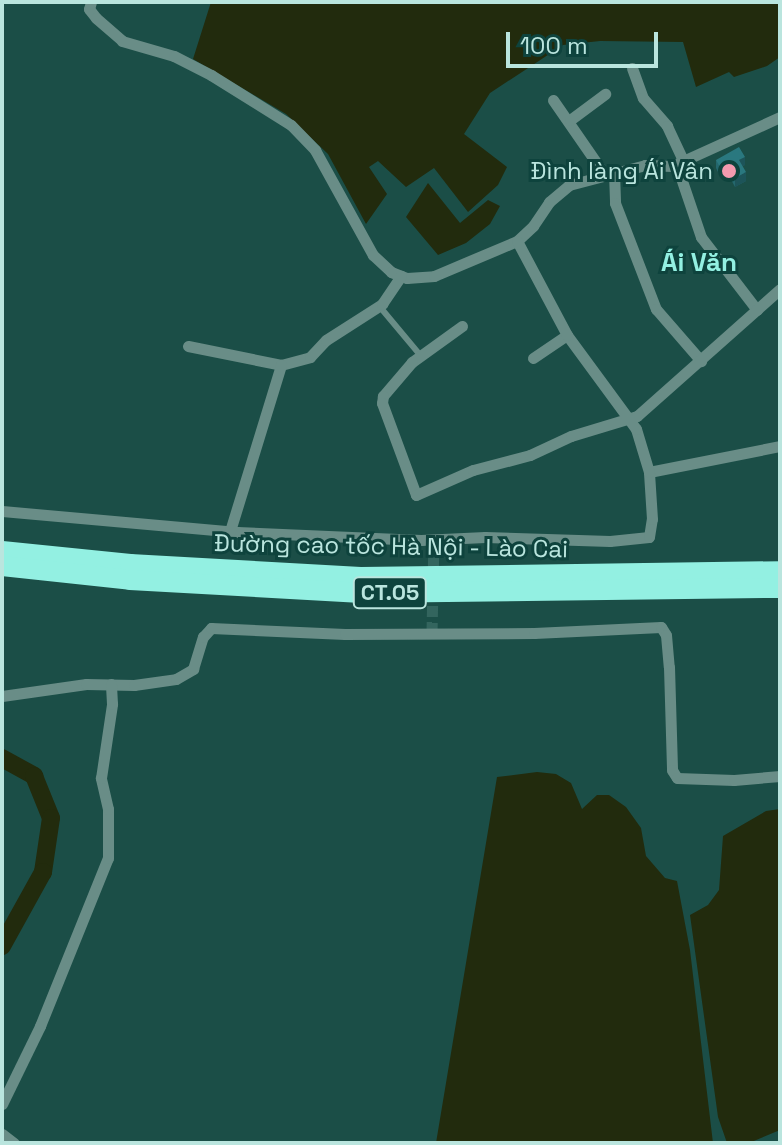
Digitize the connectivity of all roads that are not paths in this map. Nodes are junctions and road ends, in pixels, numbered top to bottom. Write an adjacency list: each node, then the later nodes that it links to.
1 (91, 2): 10 (street)
2 (632, 68): 7 (street)
3 (605, 94): 6 (street)
4 (553, 100): 6 (street)
5 (780, 117): 7 (street)
6 (570, 120): 8 (street)
7 (678, 163): 8 (street); 13 (street)
8 (609, 174): 9 (street); 19 (street)
9 (517, 241): 10 (street); 15 (street)
10 (401, 276): 12 (street)
11 (780, 289): 13 (street)
12 (379, 306): 17 (lane); 20 (street)
13 (757, 310): 19 (street)
14 (462, 326): 17 (street)
15 (567, 335): 18 (street); 21 (street)
16 (188, 346): 20 (street)
17 (421, 356): 21 (street)
18 (533, 358)
19 (701, 361): 21 (street)
20 (281, 365): 25 (street)
21 (628, 418): 23 (street)
22 (780, 446): 23 (street)
23 (649, 472): 25 (street)
24 (2, 511): 25 (street)
25 (230, 531)
26 (2, 551): 28 (highway, Đường cao tốc Hà Nội - Lào Cai / CT.05)
27 (2, 566): 29 (highway, Đường cao tốc Hà Nội - Lào Cai / CT.05)
28 (780, 571)
29 (780, 588)
30 (111, 684): 31 (street); 32 (street); 33 (street)
31 (2, 696)
32 (780, 776)
33 (2, 1104)
34 (2, 1134): 35 (street)
35 (14, 1143)

